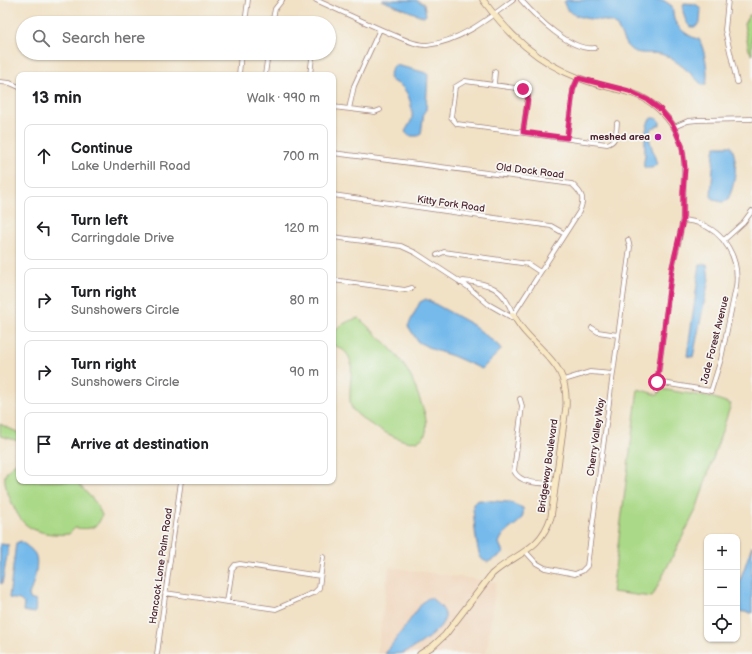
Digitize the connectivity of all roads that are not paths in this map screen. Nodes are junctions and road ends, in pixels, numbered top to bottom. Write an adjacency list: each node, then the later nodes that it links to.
1 (248, 0): 9 (street)
2 (282, 0): 10 (street)
3 (316, 0): 11 (street)
4 (483, 0): 8 (street)
5 (513, 0): 8 (street)
6 (521, 0): 12 (street)
7 (728, 0): 22 (street)
8 (494, 15): 11 (street); 20 (street)
9 (246, 16)
10 (274, 16)
11 (380, 29): 26 (street)
12 (595, 48)
13 (240, 60): 16 (street)
14 (267, 60): 17 (street)
15 (312, 60): 18 (street)
16 (239, 72)
17 (265, 72)
18 (310, 72)
19 (495, 72): 23 (street)
20 (578, 78): 30 (street); 32 (street)
21 (0, 82): 24 (street)
22 (737, 82)
23 (494, 84): 31 (street); 31 (street)
24 (16, 86)
25 (336, 107): 26 (street)
26 (349, 109): 27 (street)
27 (380, 110)
28 (752, 119): 30 (street)
29 (617, 123): 32 (street)
30 (674, 127): 36 (street)
31 (523, 132): 32 (street)
32 (567, 138)
33 (336, 153): 37 (street, Old Dock Road)
34 (336, 195): 37 (street, Kitty Fork Road)
35 (752, 210): 40 (street)
36 (683, 220): 40 (street, Jade Forest Avenue); 51 (street)
37 (565, 234): 42 (street, Old Dock Road)
38 (336, 237): 44 (street)
39 (628, 240): 48 (street, Cherry Valley Way)
40 (724, 240): 51 (street, Jade Forest Avenue)
41 (437, 255): 42 (street)
42 (540, 272): 46 (street, Old Dock Road)
43 (336, 280): 45 (street)
44 (460, 283): 46 (street); 46 (street, Bridgeway Boulevard)
45 (412, 288)
46 (514, 315): 50 (street, Bridgeway Boulevard)
47 (592, 328): 48 (street)
48 (618, 335): 49 (street, Cherry Valley Way)
49 (613, 374): 50 (street); 56 (street, Cherry Valley Way)
50 (564, 380): 55 (street, Bridgeway Boulevard)
51 (657, 382): 52 (street)
52 (656, 392)
53 (520, 399): 55 (street)
54 (181, 484): 59 (street, Hancock Lone Palm Road)
55 (556, 484): 56 (street, Bridgeway Boulevard)
56 (526, 552): 62 (street, Bridgeway Boulevard)
57 (324, 557): 58 (street)
58 (320, 576): 60 (street); 60 (street)
59 (165, 593): 60 (street); 61 (street, Hancock Lone Palm Road)
60 (226, 602)
61 (157, 654)
62 (420, 654)

